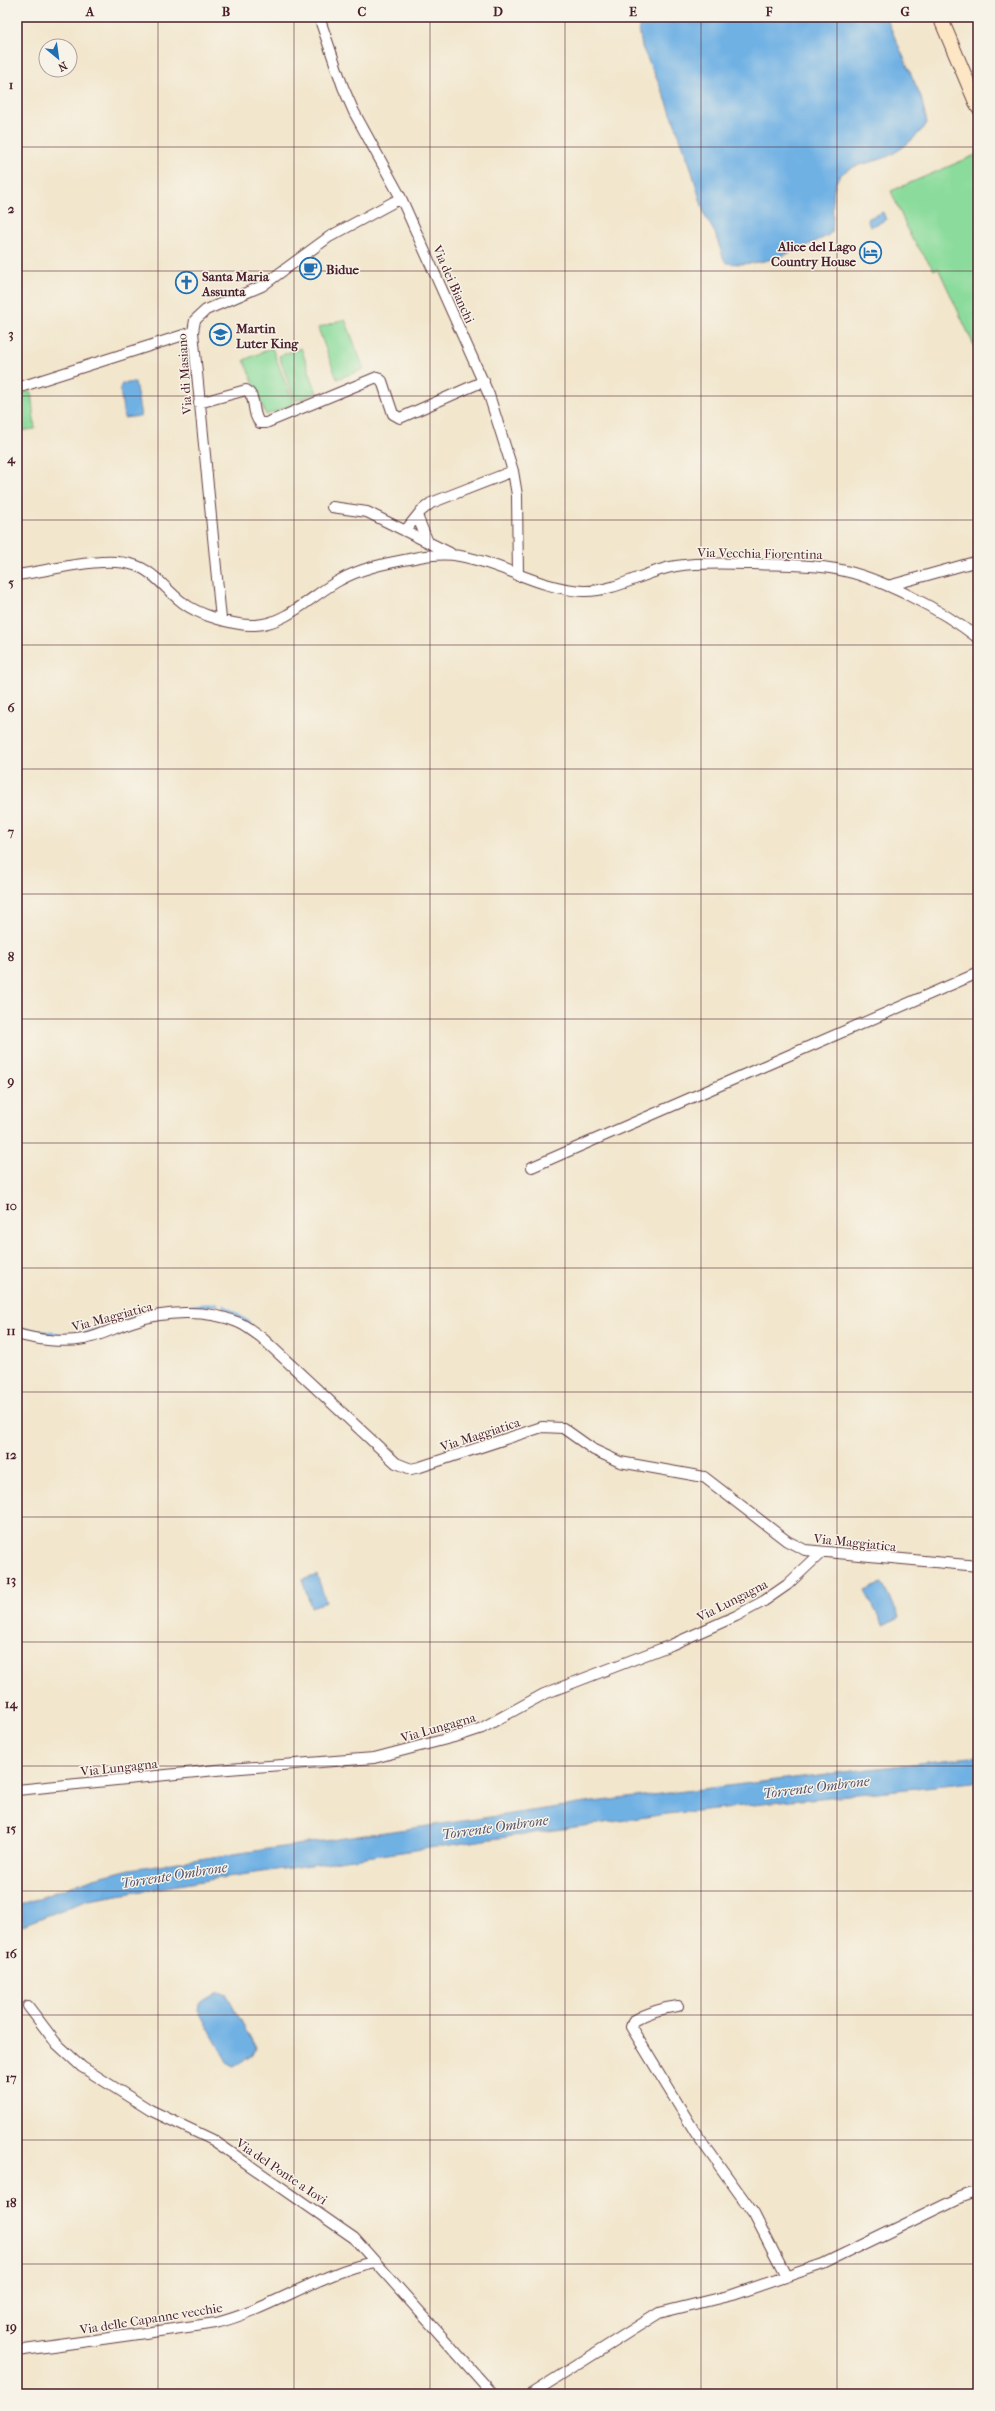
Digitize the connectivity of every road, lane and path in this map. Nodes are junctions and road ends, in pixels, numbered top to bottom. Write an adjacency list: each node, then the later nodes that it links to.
1 (320, 17): 4 (street, Via dei Bianchi)
2 (940, 17): 3 (main road)
3 (978, 107)
4 (401, 198): 5 (street, Via di Masiano); 6 (street, Via dei Bianchi)
5 (193, 332): 7 (street); 8 (street, Via di Masiano)
6 (484, 381): 8 (street); 9 (street, Via dei Bianchi)
7 (17, 388)
8 (199, 403): 19 (street, Via di Masiano)
9 (513, 471): 11 (street); 17 (street, Via dei Bianchi)
10 (332, 507): 12 (street)
11 (417, 516): 12 (street); 13 (street)
12 (405, 531): 13 (street)
13 (428, 542): 14 (street)
14 (452, 555): 17 (street, Via Vecchia Fiorentina); 19 (street, Via Vecchia Fiorentina)
15 (978, 561): 18 (street)
16 (17, 575): 19 (street, Via Vecchia Fiorentina)
17 (518, 576): 18 (street, Via Vecchia Fiorentina)
18 (888, 586): 20 (street, Via Vecchia Fiorentina)
19 (221, 619)
20 (978, 638)
21 (978, 973): 22 (street)
22 (532, 1167)
23 (17, 1334): 24 (street, Via Maggiatica)
24 (822, 1552): 25 (street, Via Maggiatica); 26 (street, Via Lungagna)
25 (978, 1566)
26 (17, 1790)
27 (28, 2006): 30 (street, Via del Ponte a Iovi)
28 (678, 2006): 31 (street)
29 (978, 2191): 31 (street)
30 (374, 2262): 32 (street, Via delle Capanne vecchie); 33 (street, Via del Ponte a Iovi)
31 (786, 2276): 34 (street)
32 (17, 2351)
33 (493, 2394)
34 (531, 2394)

